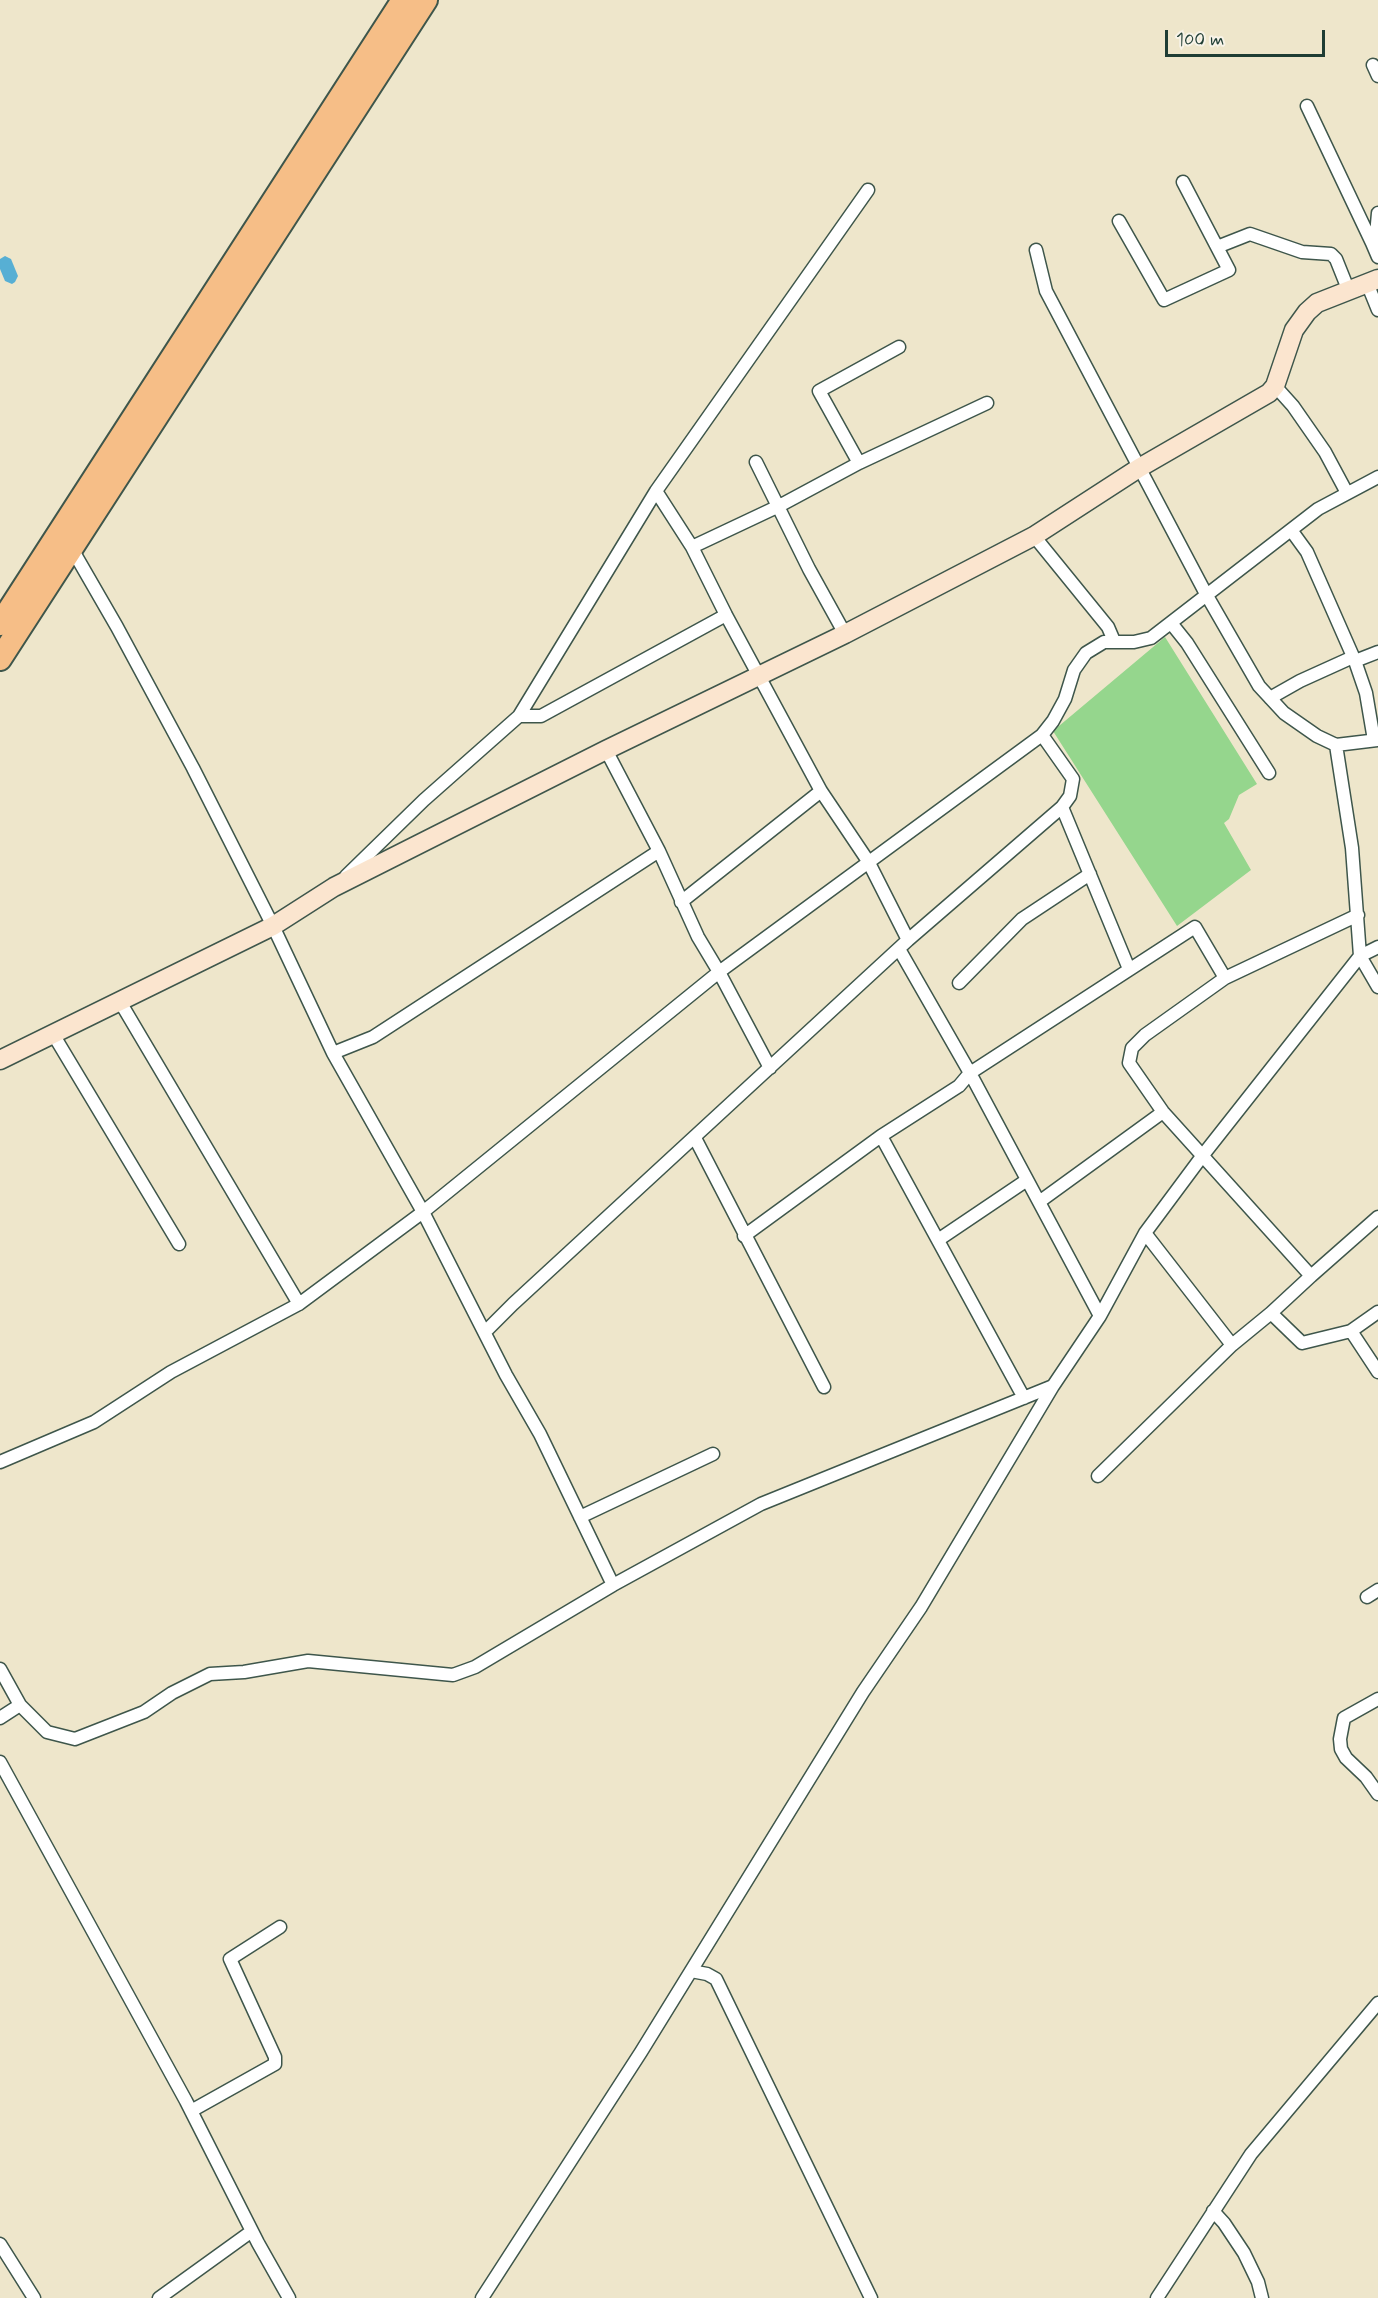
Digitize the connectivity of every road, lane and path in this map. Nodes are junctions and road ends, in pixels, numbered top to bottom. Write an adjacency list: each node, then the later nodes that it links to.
1 (403, 0): 32 (highway)
2 (426, 0): 28 (highway)
3 (1307, 106): 8 (street)
4 (1183, 182): 9 (street)
5 (868, 190): 22 (street)
6 (1378, 213): 8 (street)
7 (1119, 221): 9 (street)
8 (1372, 243): 11 (street)
9 (1217, 247): 13 (street)
10 (1036, 249): 20 (street)
11 (1378, 257)
12 (1372, 281): 13 (street); 14 (street)
13 (1348, 289): 16 (street)
14 (1378, 310)
15 (899, 347): 19 (street)
16 (1275, 386): 20 (street); 23 (street)
17 (987, 404): 19 (street)
18 (756, 462): 24 (street)
19 (859, 463): 24 (street)
20 (1139, 468): 26 (street); 29 (street)
21 (1378, 477): 23 (street)
22 (656, 490): 27 (street); 40 (street)
23 (1347, 493): 25 (street)
24 (779, 506): 27 (street); 33 (street)
25 (1291, 530): 29 (street); 37 (street)
26 (1034, 536): 33 (street); 34 (street)
27 (692, 547): 30 (street)
28 (72, 549): 36 (highway); 54 (street)
29 (1206, 594): 31 (street); 39 (street)
30 (726, 615): 38 (street); 40 (street)
31 (1171, 623): 34 (street); 45 (street)
32 (0, 624)
33 (845, 634): 38 (street)
34 (1114, 641): 41 (street)
35 (1378, 652): 37 (street)
36 (0, 659)
37 (1354, 659): 39 (street); 42 (street)
38 (760, 676): 44 (street); 46 (street)
39 (1270, 698): 43 (street)
40 (519, 716): 51 (street)
41 (1042, 735): 47 (street); 49 (street)
42 (1376, 740): 43 (street)
43 (1336, 745): 53 (street)
44 (606, 750): 48 (street); 51 (street)
45 (1269, 773)
46 (821, 791): 49 (street); 52 (street)
47 (1062, 807): 50 (street); 55 (street)
48 (659, 851): 52 (street); 65 (street)
49 (868, 861): 55 (street); 59 (street)
50 (1090, 874): 58 (street); 61 (street)
51 (334, 887): 54 (street)
52 (681, 902): 59 (street)
53 (1358, 915): 57 (street); 60 (street)
54 (273, 926): 63 (street); 65 (street)
55 (904, 945): 67 (street); 68 (street)
56 (1378, 946): 57 (street)
57 (1360, 957): 62 (street); 72 (street)
58 (1129, 969): 60 (street); 68 (street)
59 (719, 972): 67 (street); 75 (street)
60 (1225, 978): 69 (street)
61 (958, 983)
62 (1378, 987)
63 (119, 1000): 64 (street); 82 (street)
64 (53, 1034): 66 (street); 80 (street)
65 (333, 1053): 75 (street)
66 (0, 1060)
67 (770, 1068): 71 (street)
68 (970, 1073): 70 (street); 73 (street)
69 (1163, 1112): 72 (street); 74 (street)
70 (881, 1136): 78 (street); 79 (street)
71 (695, 1138): 78 (street); 87 (street)
72 (1203, 1155): 77 (street); 81 (street)
73 (1027, 1180): 74 (street); 79 (street)
74 (1039, 1202): 85 (street)
75 (423, 1212): 82 (street); 87 (street)
76 (1378, 1217): 81 (street)
77 (1145, 1233): 85 (street); 88 (street)
78 (744, 1236): 91 (street)
79 (938, 1240): 92 (street)
80 (179, 1244)
81 (1311, 1276): 84 (street)
82 (299, 1304): 94 (street)
83 (1378, 1312): 86 (street)
84 (1271, 1313): 86 (street); 88 (street)
85 (1100, 1316): 90 (street)
86 (1351, 1331): 89 (street)
87 (485, 1332): 96 (street)
88 (1232, 1345): 95 (street)
89 (1378, 1372)
90 (1053, 1386): 92 (street); 107 (street)
91 (824, 1387)
92 (1024, 1398): 97 (street)
93 (713, 1454): 96 (street)
94 (0, 1462)
95 (1098, 1476)
96 (580, 1517): 97 (street)
97 (613, 1585): 102 (street)
98 (1378, 1590): 99 (street)
99 (1367, 1597)
100 (0, 1669): 102 (street)
101 (1378, 1699): 105 (street)
102 (20, 1704): 103 (street)
103 (0, 1718)
104 (0, 1762): 109 (street)
105 (1378, 1794)
106 (280, 1927): 109 (street)
107 (691, 1971): 116 (street); 117 (street)
108 (1378, 2003): 110 (street)
109 (191, 2111): 111 (street)
110 (1213, 2211): 118 (street); 119 (street)
111 (252, 2230): 114 (street); 115 (street)
112 (0, 2244): 113 (street)
113 (34, 2298)
114 (159, 2298)
115 (289, 2298)
116 (482, 2298)
117 (871, 2298)
118 (1157, 2298)
119 (1262, 2298)

